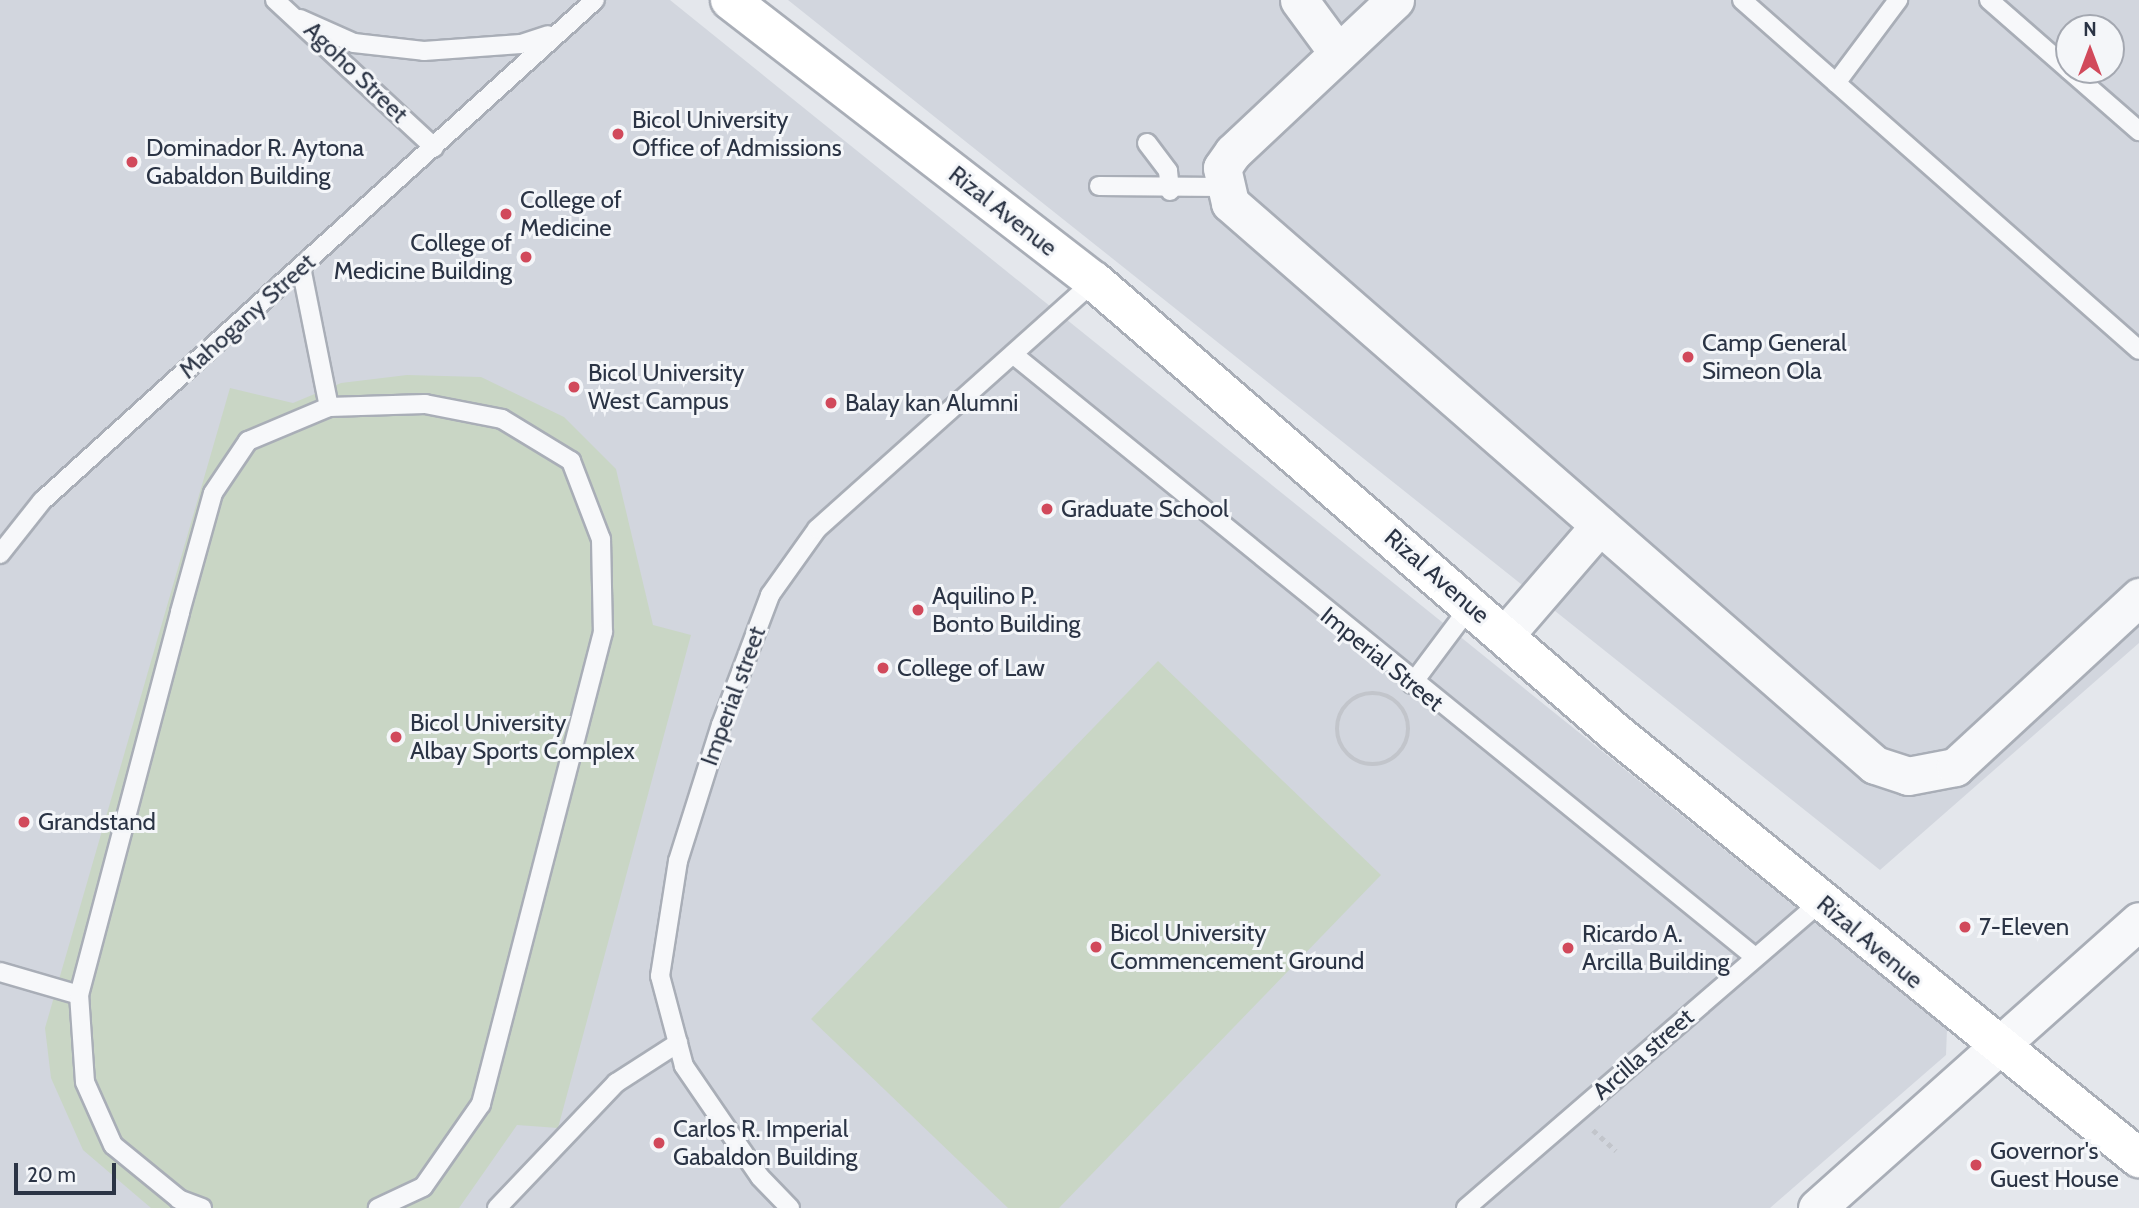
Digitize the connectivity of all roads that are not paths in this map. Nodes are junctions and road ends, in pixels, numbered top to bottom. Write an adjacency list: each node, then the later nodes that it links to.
1 (275, 0): 9 (lane, Agoho Street)
2 (595, 0): 10 (lane, Mahogany Street)
3 (730, 0): 22 (main road, Rizal Avenue)
4 (1299, 0): 11 (street)
5 (1395, 0): 11 (street)
6 (1742, 0): 13 (lane)
7 (1898, 0): 13 (lane)
8 (1989, 0): 12 (lane)
9 (300, 19): 10 (lane); 17 (lane, Agoho Street)
10 (555, 33): 17 (lane, Mahogany Street)
11 (1338, 53): 19 (street)
12 (2055, 58)
13 (1836, 83): 24 (lane)
14 (2085, 84): 15 (lane)
15 (2139, 131)
16 (1147, 144): 20 (lane)
17 (434, 147): 21 (lane, Mahogany Street)
18 (1099, 186): 20 (lane)
19 (1222, 187): 20 (lane); 27 (street)
20 (1170, 191)
21 (301, 267): 26 (lane); 28 (lane, Mahogany Street)
22 (1094, 281): 25 (lane, Imperial street); 30 (main road, Rizal Avenue)
23 (2139, 325): 24 (lane)
24 (2133, 345)
25 (1014, 355): 32 (lane, Imperial Street); 38 (lane, Imperial street)
26 (329, 407): 37 (lane); 42 (lane)
27 (1600, 525): 29 (street); 31 (street)
28 (0, 554)
29 (2139, 597)
30 (1471, 605): 31 (main road, Rizal Avenue); 32 (lane)
31 (1505, 635): 33 (main road, Rizal Avenue)
32 (1412, 684): 35 (lane, Imperial Street)
33 (1822, 901): 35 (lane, Arcilla street); 39 (main road, Rizal Avenue)
34 (2139, 920): 39 (street)
35 (1755, 957): 45 (lane, Arcilla street)
36 (0, 972): 37 (lane)
37 (79, 995): 41 (lane)
38 (678, 1043): 43 (lane); 44 (lane, Imperial street)
39 (1997, 1047): 40 (main road, Rizal Avenue); 46 (street)
40 (2139, 1158)
41 (202, 1208)
42 (379, 1208)
43 (497, 1208)
44 (790, 1208)
45 (1466, 1208)
46 (1816, 1208)

